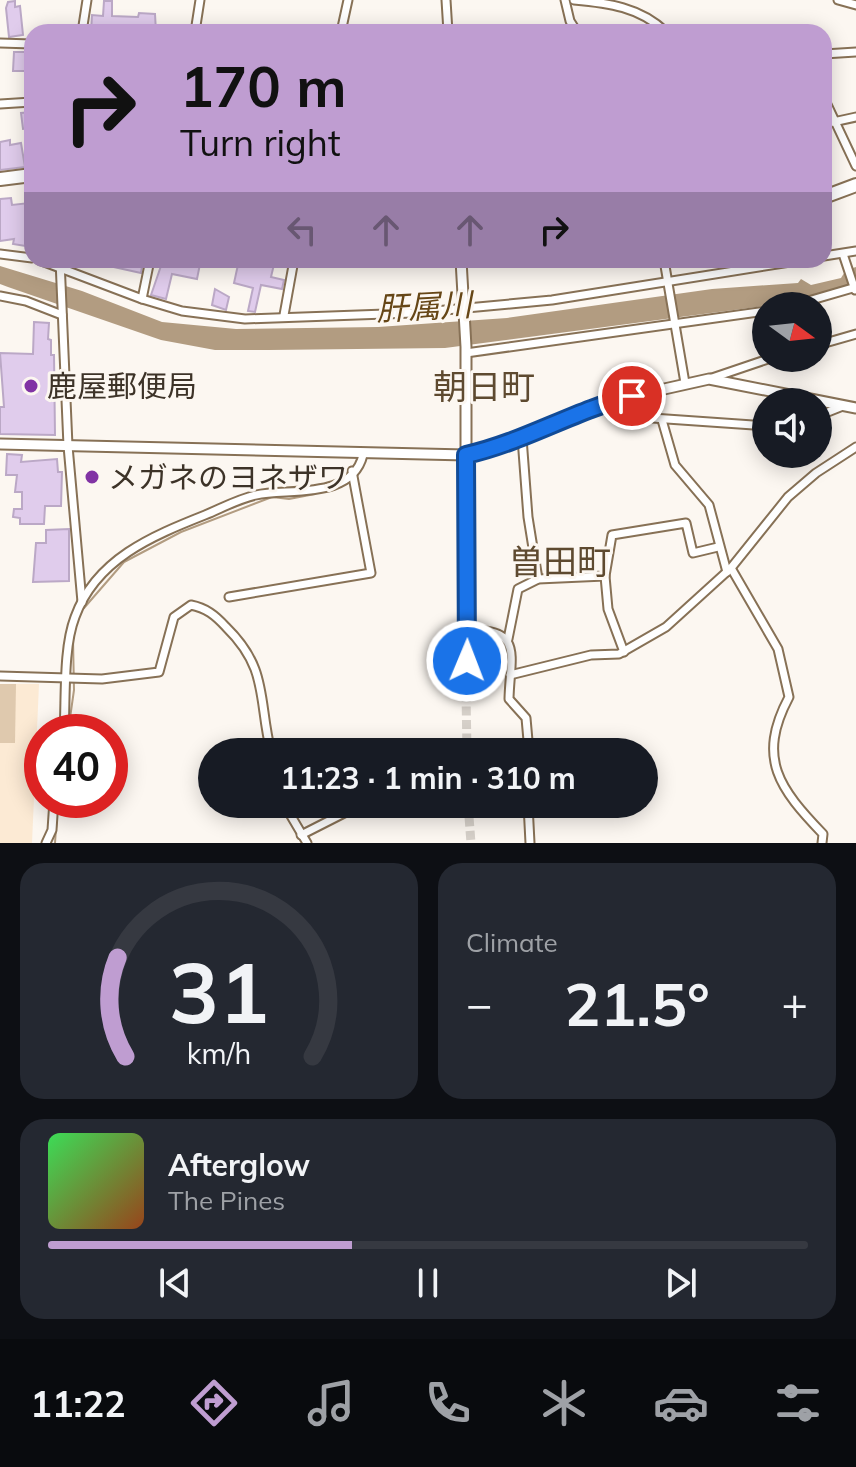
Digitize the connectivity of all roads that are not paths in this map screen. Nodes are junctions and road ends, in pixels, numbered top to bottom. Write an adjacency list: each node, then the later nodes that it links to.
1 (87, 0): 9 (street)
2 (200, 0): 10 (street)
3 (348, 0): 11 (street)
4 (446, 0): 12 (street)
5 (565, 0): 13 (street)
6 (574, 0): 14 (street)
7 (838, 0): 8 (street)
8 (856, 5)
9 (83, 24)
10 (196, 24)
11 (343, 24)
12 (448, 24)
13 (572, 24)
14 (656, 24)
15 (0, 43): 16 (street)
16 (24, 44)
17 (856, 52): 18 (street)
18 (832, 54)
19 (24, 102): 20 (street)
20 (0, 104)
21 (832, 114): 23 (street)
22 (856, 117): 23 (street)
23 (836, 122): 24 (street); 25 (street)
24 (832, 123)
25 (856, 166)
26 (24, 176): 27 (main road)
27 (0, 179)
28 (856, 185): 29 (main road)
29 (832, 194)
30 (856, 251): 32 (street)
31 (0, 254): 34 (street)
32 (843, 254): 33 (street); 43 (street)
33 (832, 255)
34 (24, 257)
35 (60, 268): 48 (street)
36 (67, 268): 46 (street)
37 (148, 268): 46 (street)
38 (293, 268): 50 (street)
39 (462, 268): 47 (street)
40 (665, 268): 42 (street)
41 (760, 268): 42 (street)
42 (668, 285): 47 (street); 51 (street)
43 (855, 288): 44 (street)
44 (832, 294)
45 (0, 296): 48 (street)
46 (142, 299): 50 (street)
47 (465, 308): 50 (street); 54 (street)
48 (62, 312): 66 (street)
49 (752, 313): 51 (street)
50 (284, 315)
51 (675, 323): 54 (street); 57 (street)
52 (856, 334): 53 (street)
53 (832, 341)
54 (466, 350): 69 (street)
55 (752, 364): 56 (street)
56 (709, 379): 57 (street); 59 (street)
57 (685, 383): 58 (street)
58 (606, 402): 62 (street); 64 (street)
59 (843, 406): 60 (street); 61 (street)
60 (856, 408)
61 (832, 410)
62 (662, 420): 63 (street); 71 (street)
63 (752, 425)
64 (522, 438): 69 (street); 74 (street)
65 (0, 444): 66 (street)
66 (68, 446): 68 (street); 76 (street)
67 (856, 447): 72 (street)
68 (363, 455): 69 (street); 70 (street)
69 (466, 455): 77 (street)
70 (352, 471): 75 (street); 76 (street)
71 (718, 547): 72 (street); 73 (street)
72 (729, 570): 79 (street); 95 (street)
73 (605, 576): 74 (street); 79 (street)
74 (538, 579): 78 (street)
75 (229, 597)
76 (82, 602): 82 (street)
77 (468, 630): 78 (street); 83 (street)
78 (508, 639): 80 (street)
79 (624, 652): 80 (street)
80 (510, 675): 86 (street)
81 (0, 676): 82 (street)
82 (68, 677): 84 (street); 85 (street)
83 (466, 693)
84 (65, 714)
85 (269, 738)
86 (529, 738)
87 (53, 818): 92 (street)
88 (292, 818): 91 (street)
89 (334, 818): 91 (street)
90 (529, 818): 94 (street)
91 (301, 835): 93 (street)
92 (46, 843)
93 (307, 843)
94 (530, 843)
95 (822, 843)

